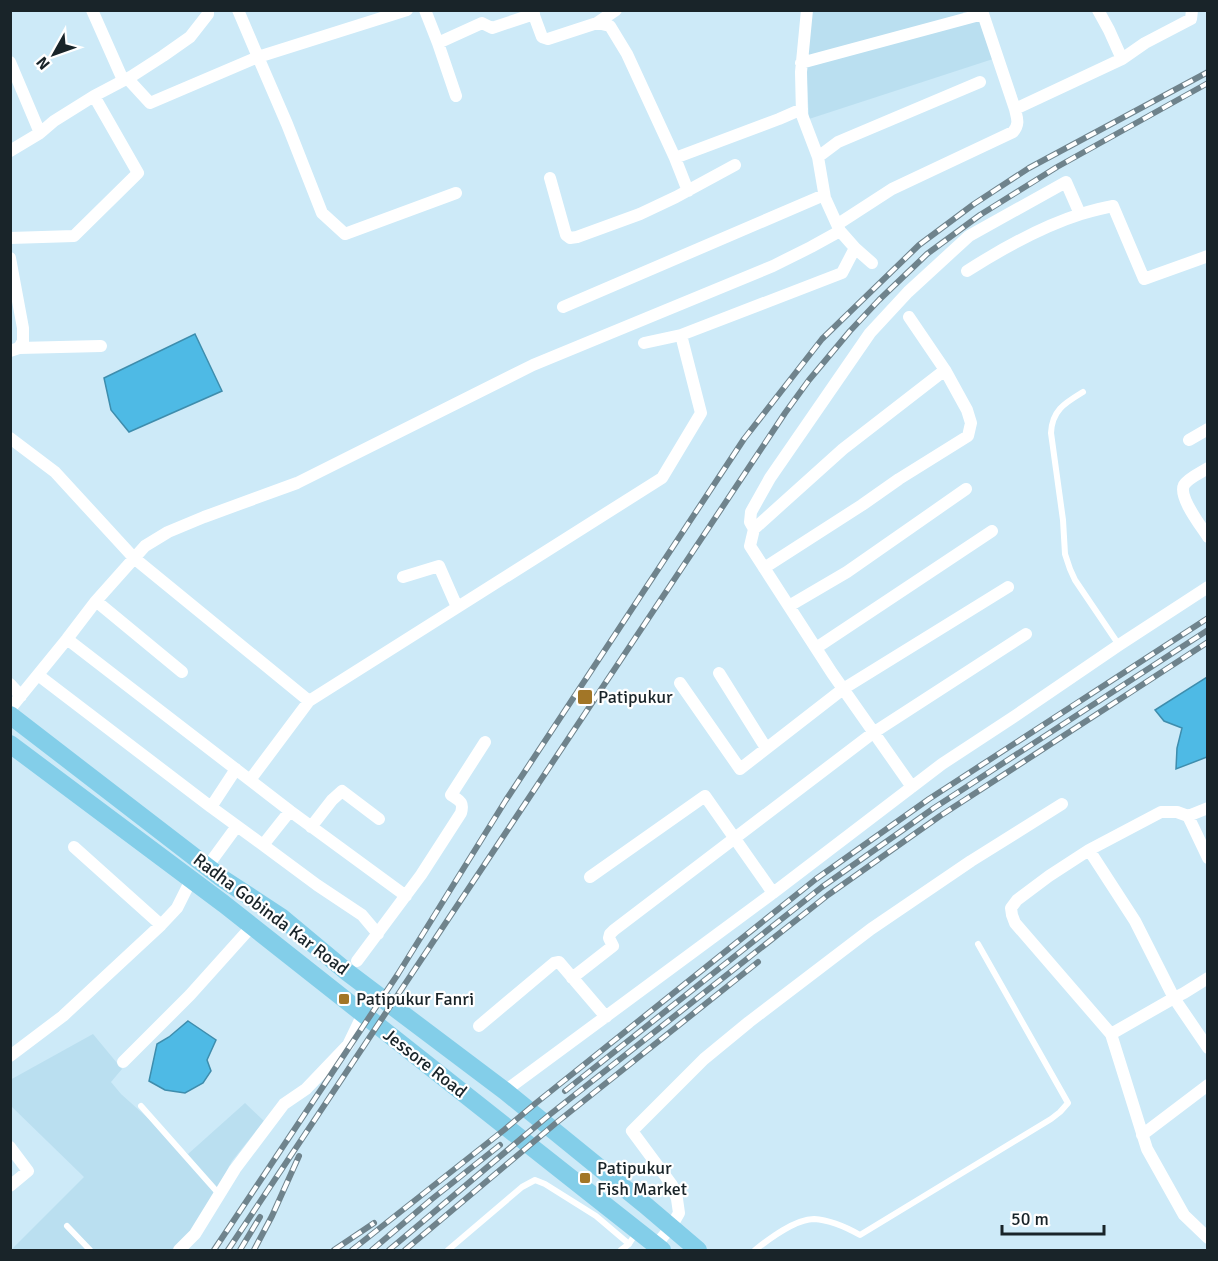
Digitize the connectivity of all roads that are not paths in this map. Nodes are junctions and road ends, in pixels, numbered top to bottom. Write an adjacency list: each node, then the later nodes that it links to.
1 (92, 10): 18 (street)
2 (208, 10): 18 (street)
3 (238, 10): 14 (street)
4 (407, 10): 14 (street)
5 (425, 10): 13 (street)
6 (616, 10): 12 (street)
7 (807, 10): 17 (street)
8 (1098, 10): 15 (street)
9 (1192, 10): 15 (street)
10 (533, 12): 12 (street); 13 (street)
11 (987, 12): 17 (street); 23 (street)
12 (597, 23): 27 (street)
13 (438, 43): 21 (street)
14 (258, 57): 18 (street); 31 (street)
15 (1122, 59): 23 (street)
16 (10, 62): 24 (street)
17 (801, 63): 22 (street)
18 (125, 79): 20 (street)
19 (980, 82): 26 (street)
20 (94, 96): 24 (street); 35 (street)
21 (456, 96)
22 (802, 109): 26 (street); 27 (street)
23 (1015, 109): 34 (street)
24 (40, 133): 25 (street)
25 (10, 151)
26 (818, 157): 32 (street)
27 (675, 158): 30 (street)
28 (735, 165): 30 (street)
29 (550, 178): 30 (street)
30 (688, 191)
31 (456, 193)
32 (824, 195): 34 (street); 41 (street)
33 (1080, 214): 37 (street); 40 (street); 54 (street)
34 (839, 228): 36 (street); 57 (street)
35 (10, 238)
36 (855, 248): 39 (street); 43 (street)
37 (1208, 256)
38 (10, 258): 46 (street)
39 (872, 263)
40 (967, 271)
41 (563, 307)
42 (909, 317): 47 (street)
43 (681, 335): 44 (street); 64 (street)
44 (644, 343)
45 (101, 346): 46 (street)
46 (15, 350)
47 (945, 370): 54 (street); 58 (street)
48 (1083, 392): 67 (lane)
49 (1208, 429): 51 (street)
50 (10, 438): 57 (street)
51 (1189, 440)
52 (1208, 468): 56 (street)
53 (966, 489): 63 (street)
54 (754, 529): 58 (street)
55 (992, 531): 68 (street)
56 (1208, 537)
57 (134, 558): 62 (street); 76 (street)
58 (764, 568): 63 (street)
59 (403, 577): 64 (street)
60 (1008, 587): 74 (street)
61 (1208, 587): 67 (street)
62 (96, 601): 66 (street); 69 (street)
63 (789, 606): 68 (street)
64 (457, 607): 76 (street)
65 (1026, 634): 79 (street)
66 (67, 639): 71 (street); 83 (street)
67 (1119, 645): 85 (street)
68 (816, 648): 74 (street)
69 (182, 672)
70 (719, 673): 82 (street)
71 (38, 675): 75 (street); 87 (street)
72 (680, 683): 82 (street)
73 (10, 684): 75 (street)
74 (843, 689): 79 (street); 82 (street)
75 (21, 696): 77 (street)
76 (309, 701): 84 (street)
77 (10, 709)
78 (10, 715): 99 (main road, Radha Gobinda Kar Road)
79 (873, 733): 85 (street); 94 (street)
80 (485, 742): 104 (street)
81 (10, 744): 101 (main road, Jessore Road)
82 (766, 748)
83 (236, 770): 84 (street); 87 (street)
84 (250, 780): 89 (street)
85 (912, 788): 103 (street)
86 (1062, 804): 128 (street)
87 (211, 807): 92 (street)
88 (1208, 808): 90 (street)
89 (290, 811): 93 (street); 95 (street)
90 (1188, 816): 97 (street); 98 (street)
91 (379, 819): 93 (street)
92 (237, 826): 95 (street); 99 (street)
93 (311, 827): 104 (street)
94 (734, 838): 100 (street); 103 (street); 110 (street)
95 (263, 845): 107 (street)
96 (74, 847): 105 (street)
97 (1089, 850): 112 (street); 116 (street)
98 (1208, 858)
99 (214, 872): 102 (main road); 121 (main road, Radha Gobinda Kar Road)
100 (590, 877)
101 (191, 880): 102 (main road, Jessore Road); 105 (street)
102 (209, 893): 106 (main road, Jessore Road)
103 (773, 893): 114 (street)
104 (406, 896): 107 (street)
105 (161, 925): 118 (street)
106 (252, 926): 113 (main road, Jessore Road); 119 (street)
107 (378, 934): 109 (street)
108 (978, 944): 137 (lane)
109 (357, 961)
110 (572, 978): 114 (street); 115 (street)
111 (1208, 978): 112 (street)
112 (1174, 998): 116 (street); 117 (street)
113 (363, 1014): 126 (street); 129 (main road, Jessore Road)
114 (606, 1017): 121 (street)
115 (479, 1026)
116 (1111, 1034): 123 (street)
117 (1208, 1048)
118 (10, 1056)
119 (123, 1062)
120 (1208, 1084): 123 (street)
121 (505, 1091): 128 (main road, Radha Gobinda Kar Road)
122 (141, 1106): 126 (lane)
123 (1142, 1135): 130 (street)
124 (10, 1147): 125 (street)
125 (10, 1186)
126 (220, 1195): 133 (street)
127 (67, 1226): 132 (lane)
128 (671, 1227): 131 (street); 136 (main road, Radha Gobinda Kar Road)
129 (633, 1237): 131 (main road, Jessore Road); 134 (lane); 135 (lane)
130 (1208, 1238)
131 (659, 1248)
132 (90, 1251)
133 (179, 1251)
134 (448, 1251)
135 (621, 1251)
136 (698, 1251)
137 (755, 1251)

